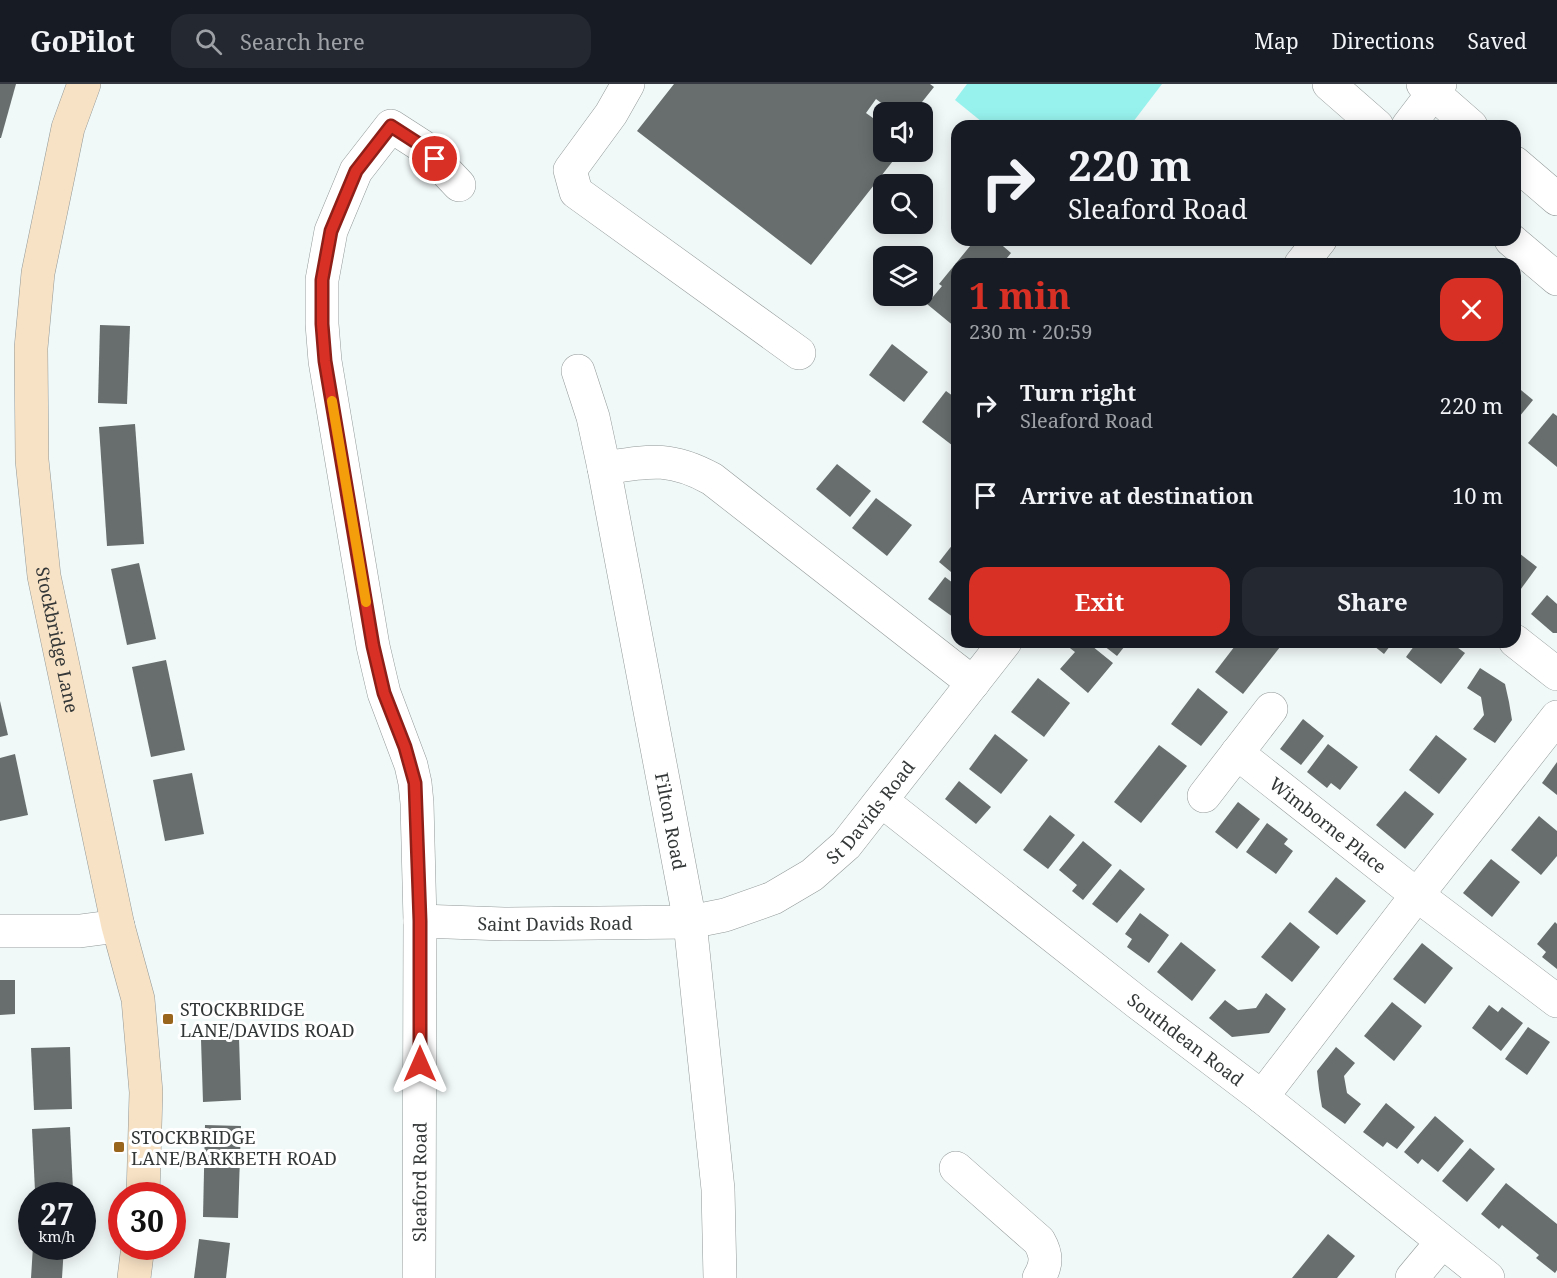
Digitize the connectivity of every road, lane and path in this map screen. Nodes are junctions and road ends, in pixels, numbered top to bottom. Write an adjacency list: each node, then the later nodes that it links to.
1 (84, 84): 30 (main road, Stockbridge Lane)
2 (628, 84): 15 (street)
3 (1329, 84): 5 (street)
4 (1432, 87): 6 (street); 7 (street)
5 (1370, 120)
6 (1412, 120)
7 (1465, 120)
8 (1521, 168): 10 (street)
9 (459, 185): 28 (street, Sleaford Road)
10 (1557, 199)
11 (1315, 246): 13 (street)
12 (1518, 246): 14 (street)
13 (1306, 258)
14 (1557, 279)
15 (799, 353)
16 (578, 371): 17 (street, Filton Road)
17 (604, 468): 21 (street); 29 (street, Filton Road)
18 (1521, 646): 20 (street)
19 (1000, 648): 21 (street, St Davids Road)
20 (1557, 674)
21 (973, 683): 26 (street, St Davids Road)
22 (1271, 709): 24 (street)
23 (1557, 717): 27 (street)
24 (1237, 753): 25 (street); 27 (street, Wimborne Place)
25 (1204, 796)
26 (882, 801): 29 (street, St Davids Road); 33 (street, Southdean Road)
27 (1417, 896): 32 (street, Wimborne Place); 33 (street)
28 (420, 921): 29 (street, Saint Davids Road); 39 (street, Sleaford Road)
29 (690, 922): 40 (street, Filton Road)
30 (118, 926): 31 (street); 35 (main road, Stockbridge Lane)
31 (0, 931)
32 (1557, 1001)
33 (1262, 1097): 36 (street, Southdean Road)
34 (956, 1168): 41 (street)
35 (143, 1182)
36 (1442, 1242): 42 (street); 43 (street, Southdean Road)
37 (136, 1260): 38 (main road)
38 (134, 1278)
39 (419, 1278)
40 (720, 1278)
41 (1039, 1278)
42 (1412, 1278)
43 (1488, 1278)

